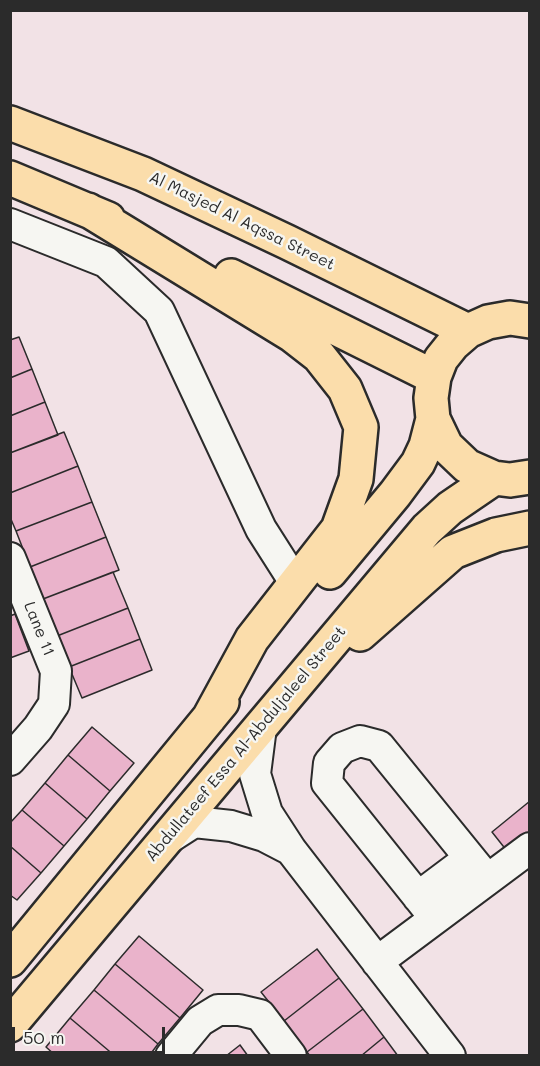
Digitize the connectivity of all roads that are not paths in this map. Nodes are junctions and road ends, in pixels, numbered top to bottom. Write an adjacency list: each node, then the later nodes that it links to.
1 (12, 124): 2 (main road); 7 (main road, Al Masjed Al Aqssa Street)
2 (10, 165)
3 (10, 178): 4 (main road)
4 (88, 210): 8 (main road); 14 (main road)
5 (10, 224): 14 (street)
6 (523, 316): 7 (main road)
7 (468, 331): 8 (main road)
8 (434, 377): 9 (main road)
9 (433, 419): 11 (main road); 16 (main road)
10 (530, 477): 11 (main road)
11 (494, 478): 15 (main road, Abdullateef Essa Al-Abduljaleel Street)
12 (530, 528): 15 (main road)
13 (10, 558): 18 (street, Lane 11)
14 (296, 584): 16 (main road)
15 (303, 676): 17 (main road, Abdullateef Essa Al-Abduljaleel Street)
16 (209, 718): 19 (main road)
17 (261, 727): 20 (main road, Abdullateef Essa Al-Abduljaleel Street); 22 (street)
18 (10, 760)
19 (130, 813): 25 (main road); 27 (main road)
20 (166, 840): 22 (street); 27 (main road, Abdullateef Essa Al-Abduljaleel Street)
21 (530, 848): 23 (street)
22 (291, 850): 26 (street)
23 (478, 869): 24 (street); 24 (street)
24 (427, 908): 26 (street)
25 (10, 960)
26 (377, 962): 31 (street)
27 (36, 994): 28 (main road, Abdullateef Essa Al-Abduljaleel Street)
28 (10, 1025)
29 (171, 1056): 30 (street)
30 (291, 1056)
31 (450, 1056)

